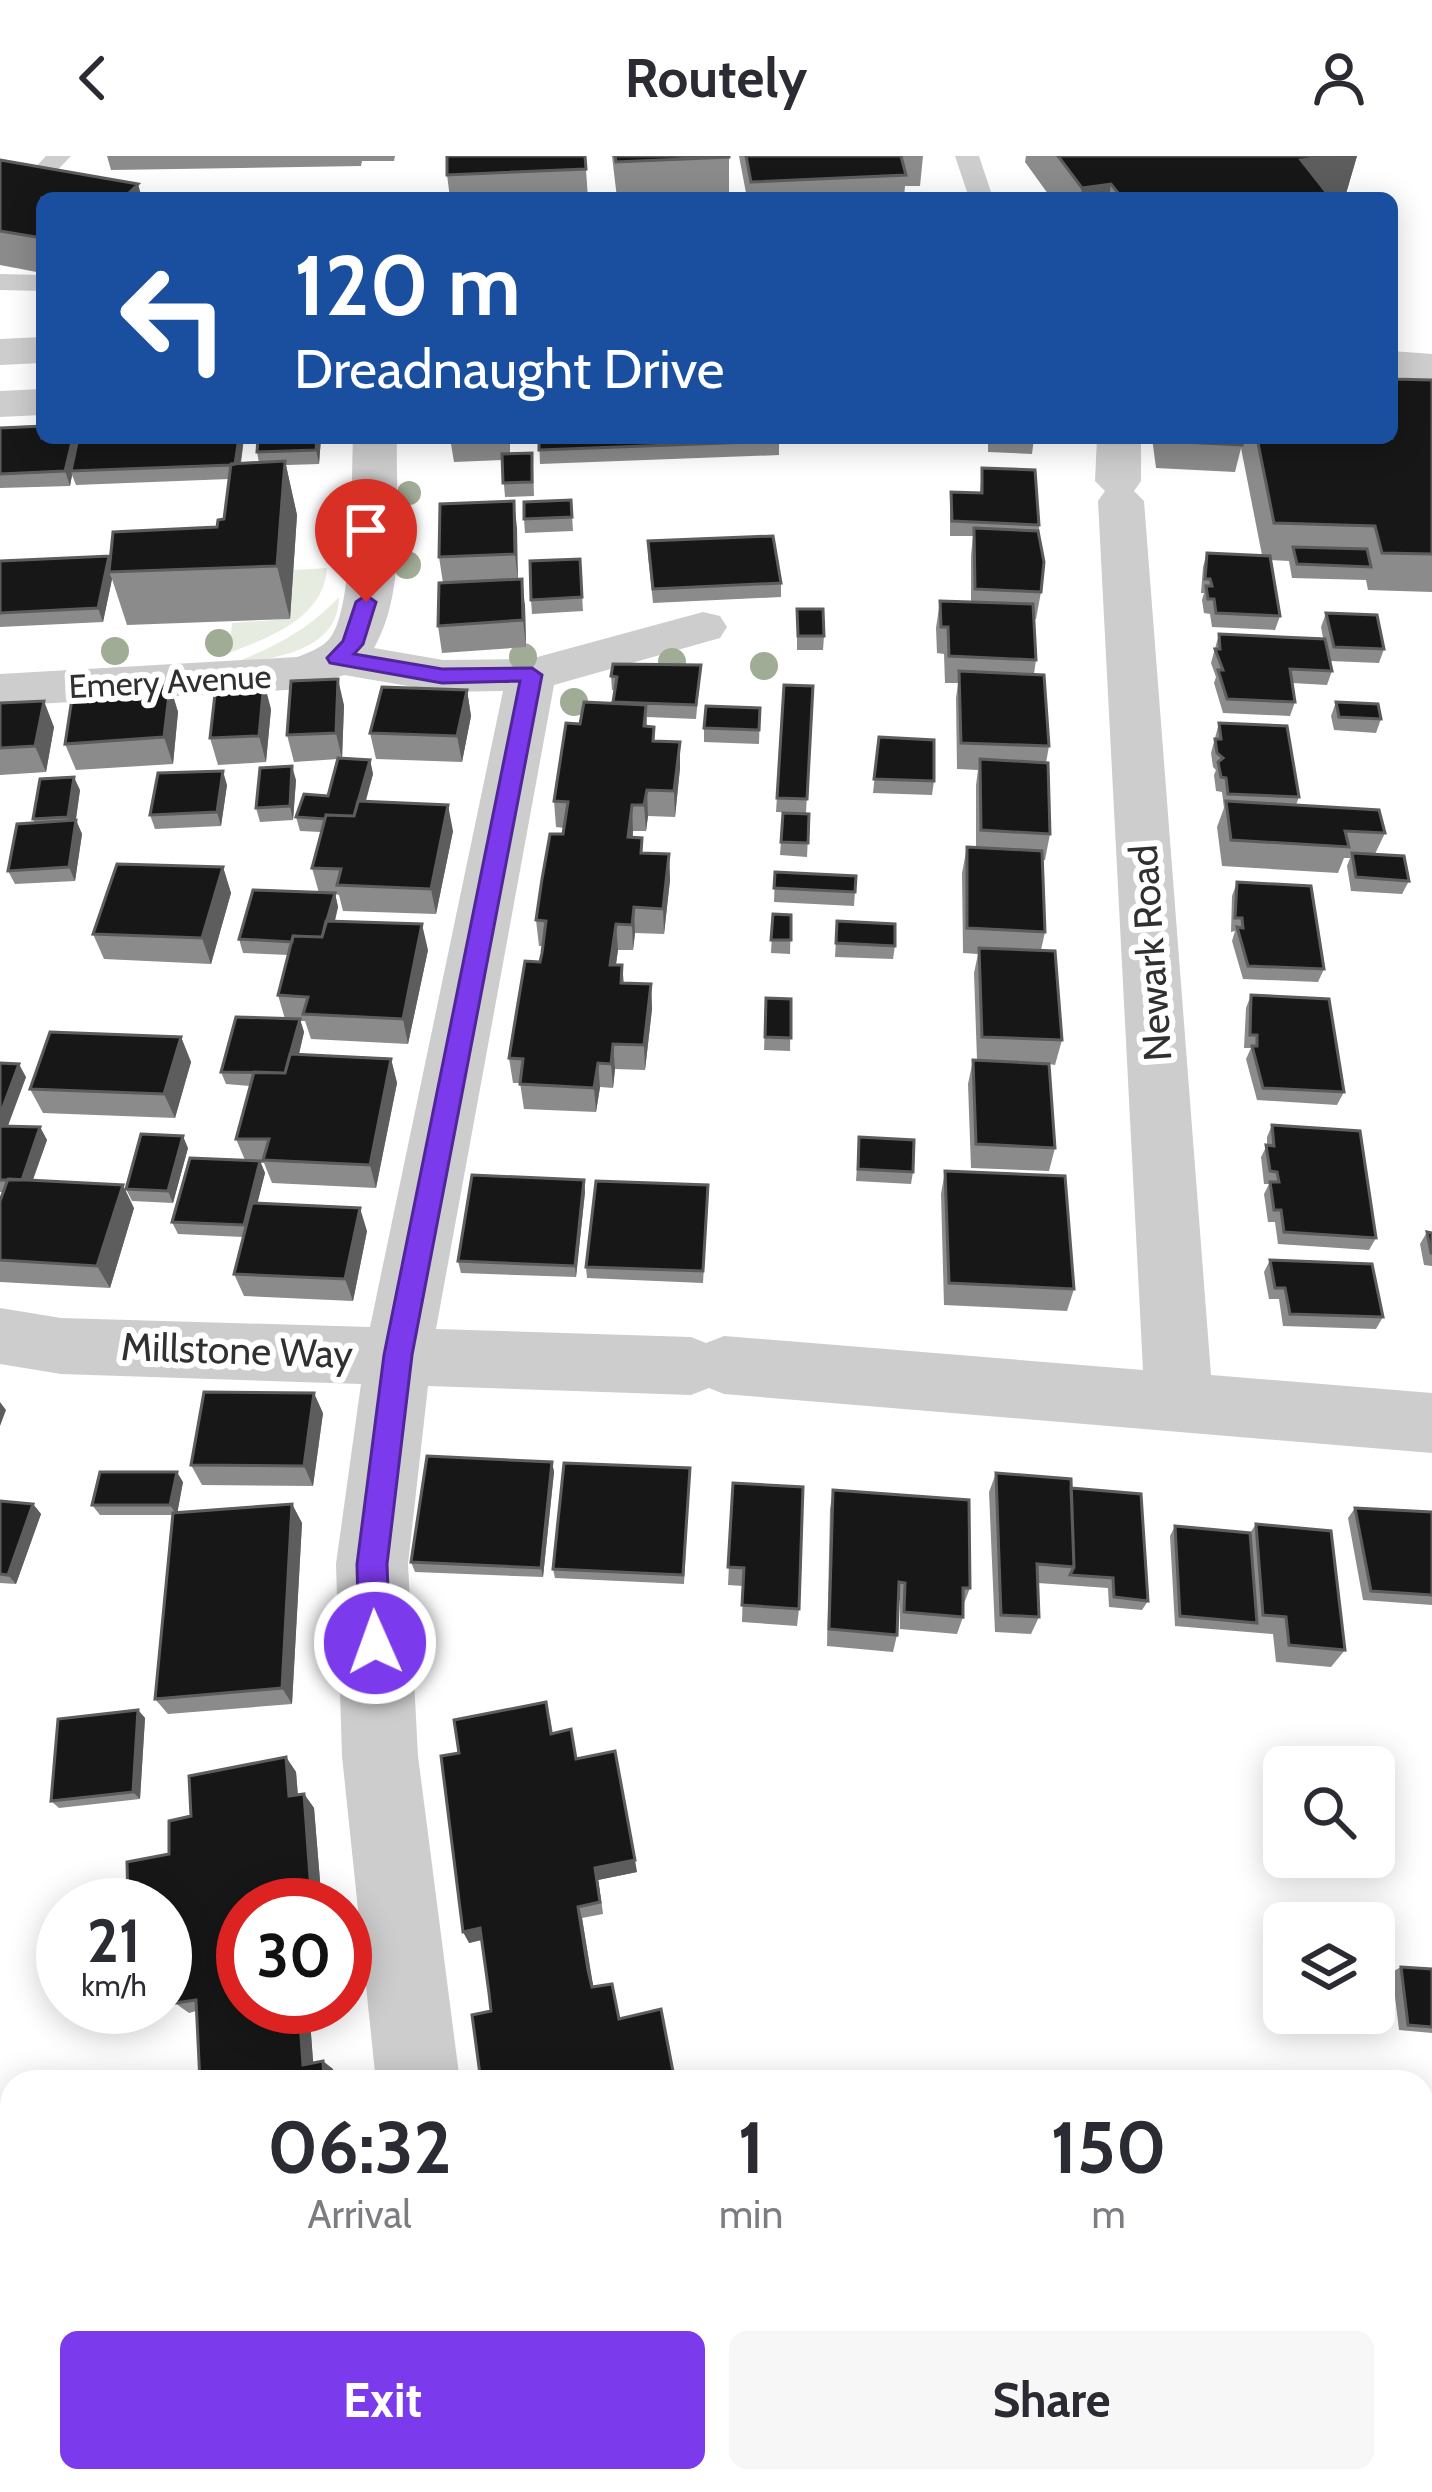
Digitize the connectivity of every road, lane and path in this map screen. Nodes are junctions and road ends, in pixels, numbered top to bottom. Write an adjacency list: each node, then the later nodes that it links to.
1 (968, 156): 2 (lane)
2 (979, 192)
3 (0, 282): 4 (lane)
4 (36, 283)
5 (36, 350): 6 (street)
6 (0, 352)
7 (1398, 364): 8 (street)
8 (1432, 367)
9 (36, 402): 10 (street)
10 (0, 404)
11 (375, 444): 14 (street)
12 (1119, 473): 19 (street, Newark Road)
13 (703, 627): 15 (street)
14 (337, 658): 15 (street); 16 (street, Emery Avenue)
15 (532, 675): 18 (street)
16 (0, 690)
17 (0, 1336): 18 (street, Millstone Way)
18 (398, 1355): 19 (street, Millstone Way); 21 (street)
19 (1180, 1404): 20 (street)
20 (1432, 1423)
21 (417, 2070)

